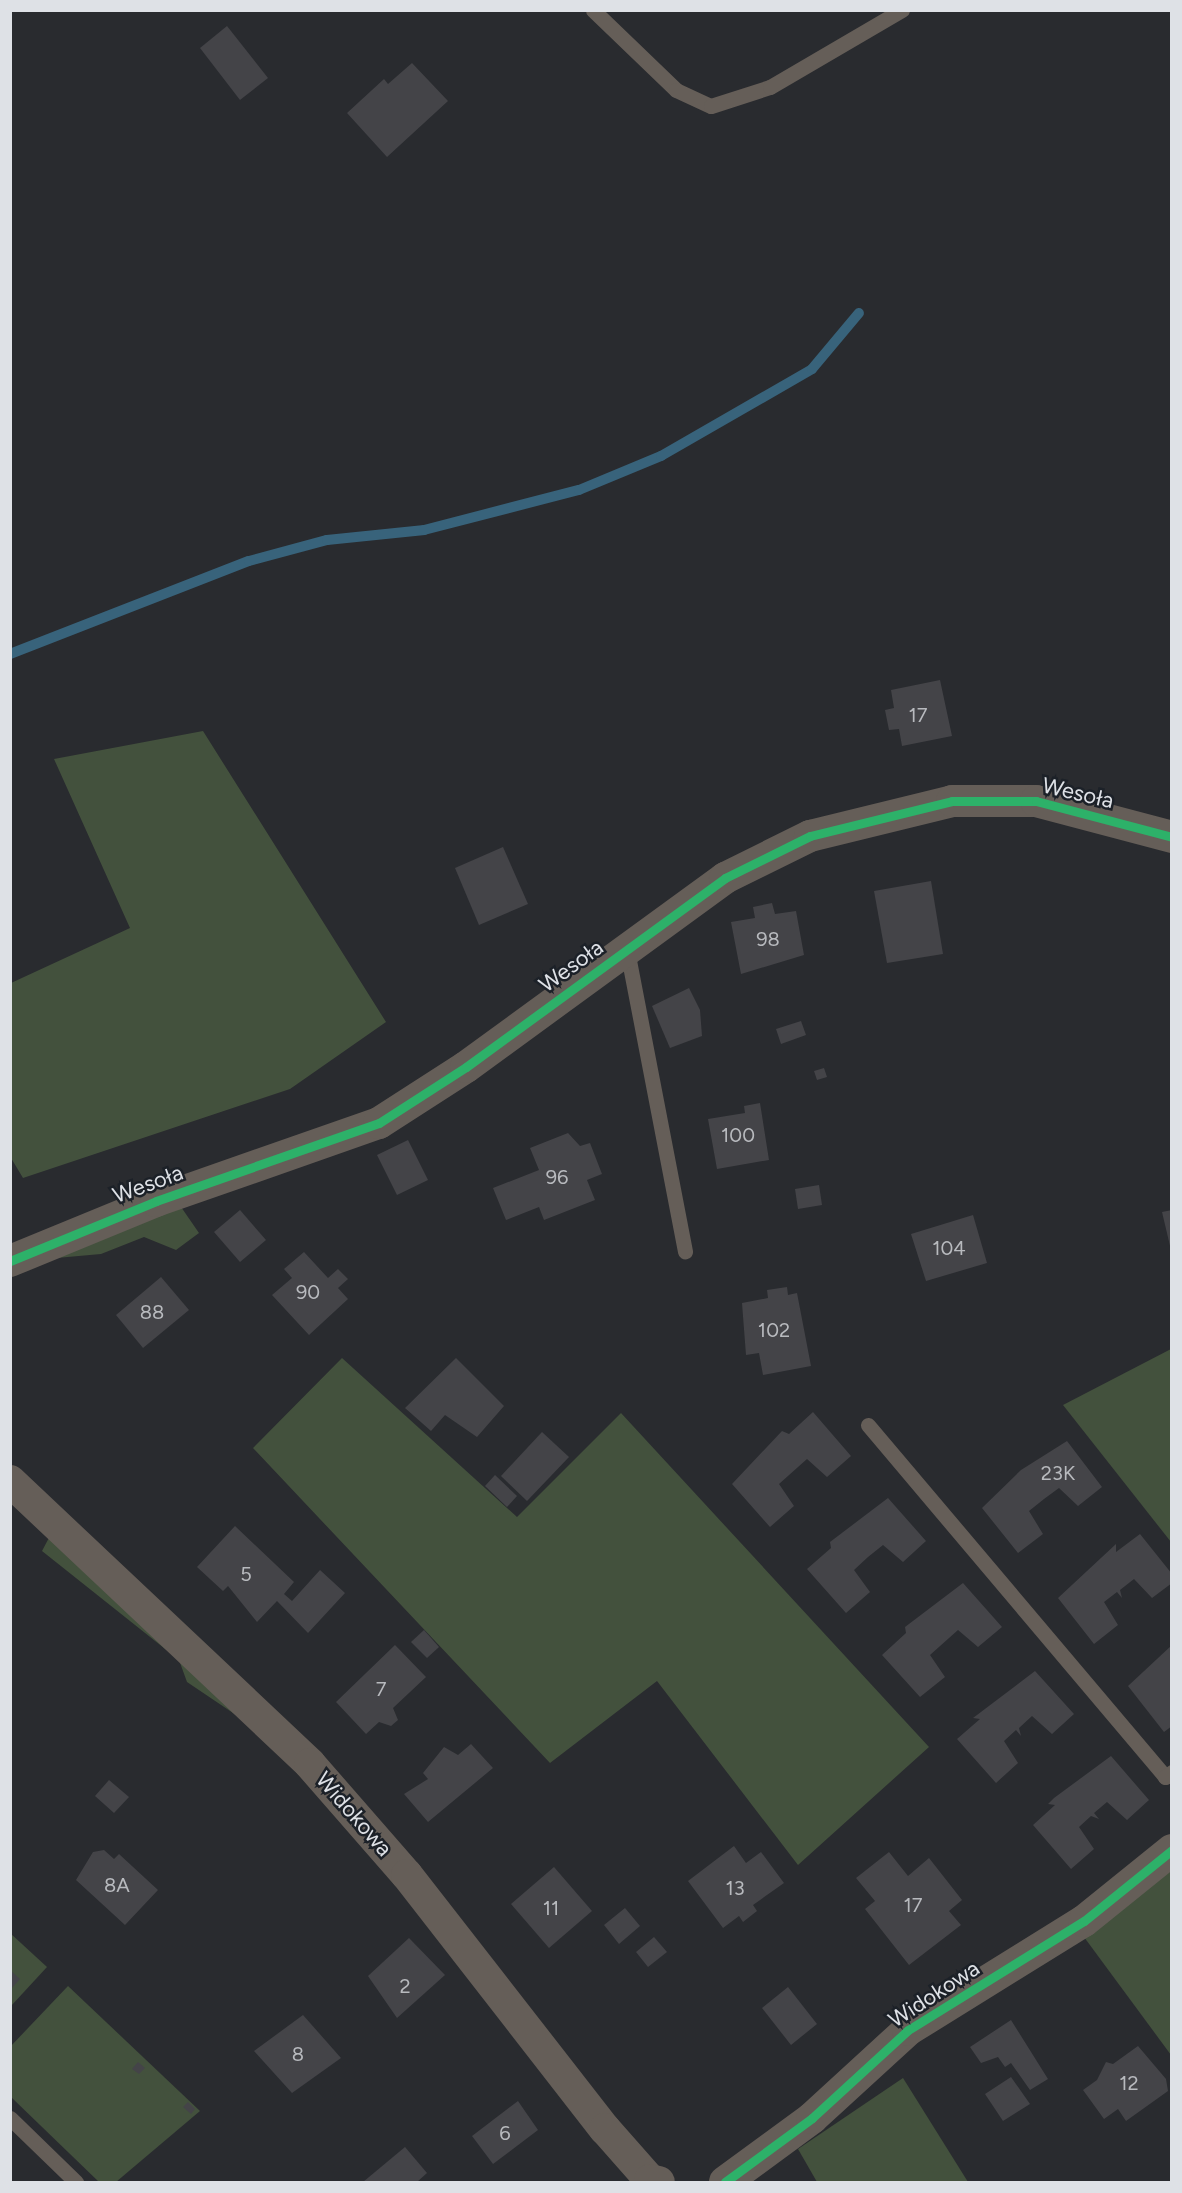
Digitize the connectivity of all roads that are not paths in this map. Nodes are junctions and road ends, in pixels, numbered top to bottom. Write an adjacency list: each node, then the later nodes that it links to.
1 (593, 10): 2 (lane)
2 (902, 10)
3 (1172, 837): 4 (street, Wesoła)
4 (627, 950): 5 (lane); 6 (street, Wesoła)
5 (686, 1251)
6 (10, 1261)
7 (868, 1425): 9 (lane)
8 (10, 1481): 13 (street, Widokowa)
9 (1172, 1772)
10 (1172, 1850): 14 (street, Widokowa)
11 (10, 2118): 12 (lane)
12 (76, 2182)
13 (658, 2182)
14 (725, 2182)

